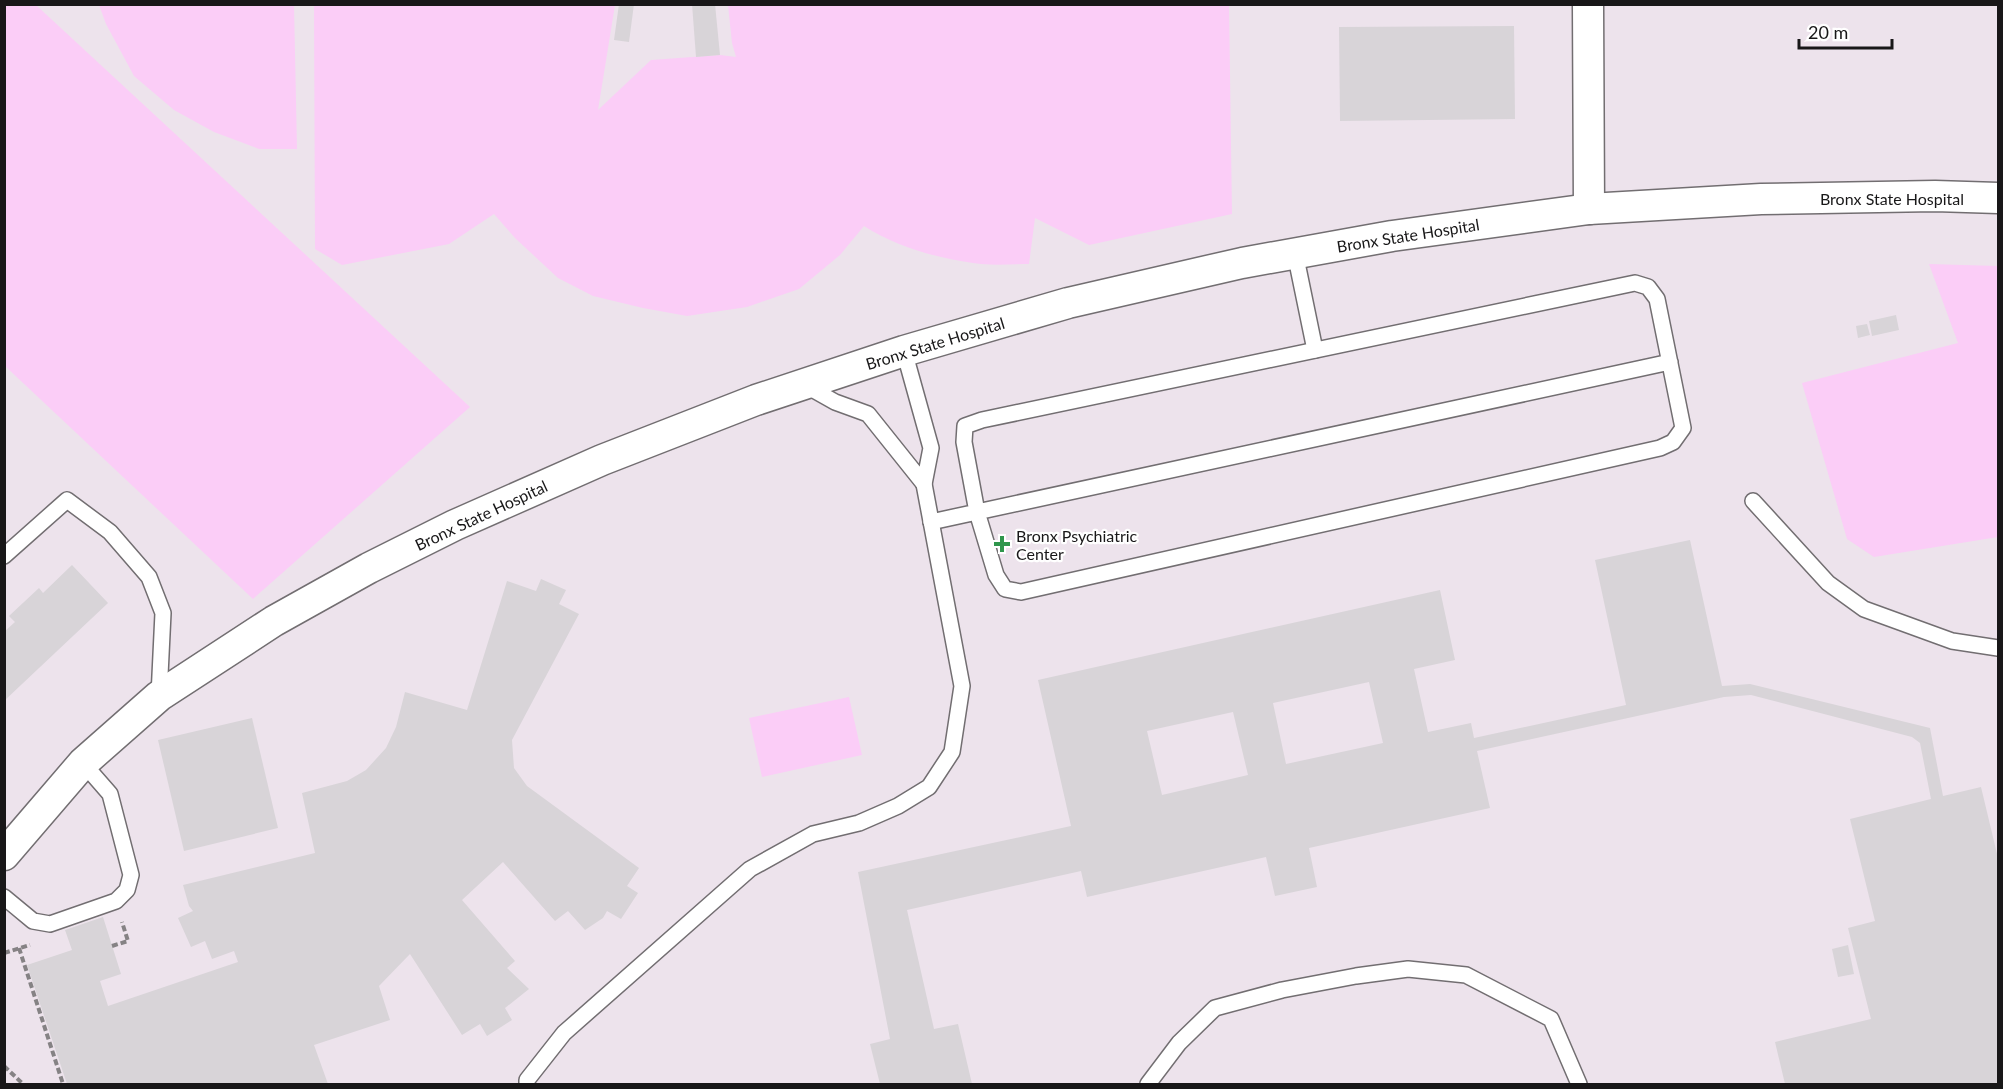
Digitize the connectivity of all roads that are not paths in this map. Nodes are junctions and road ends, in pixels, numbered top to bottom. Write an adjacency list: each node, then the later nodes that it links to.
1 (1588, 4): 3 (street)
2 (1998, 198): 3 (street, Bronx State Hospital)
3 (1588, 210): 4 (street, Bronx State Hospital)
4 (1294, 254): 5 (lane); 6 (street, Bronx State Hospital)
5 (1315, 350): 7 (lane); 11 (lane)
6 (904, 351): 8 (street, Bronx State Hospital); 9 (lane)
7 (1670, 362): 11 (lane); 11 (lane)
8 (803, 384): 9 (lane); 15 (street, Bronx State Hospital)
9 (924, 484): 12 (lane)
10 (1753, 501): 14 (lane)
11 (977, 512): 12 (lane)
12 (931, 522): 19 (lane)
13 (4, 556): 15 (lane)
14 (1998, 648)
15 (159, 696): 16 (street, Bronx State Hospital)
16 (83, 763): 17 (street, Bronx State Hospital); 18 (lane)
17 (4, 855)
18 (4, 897)
19 (527, 1084)
20 (1148, 1084): 21 (lane)
21 (1579, 1084)

